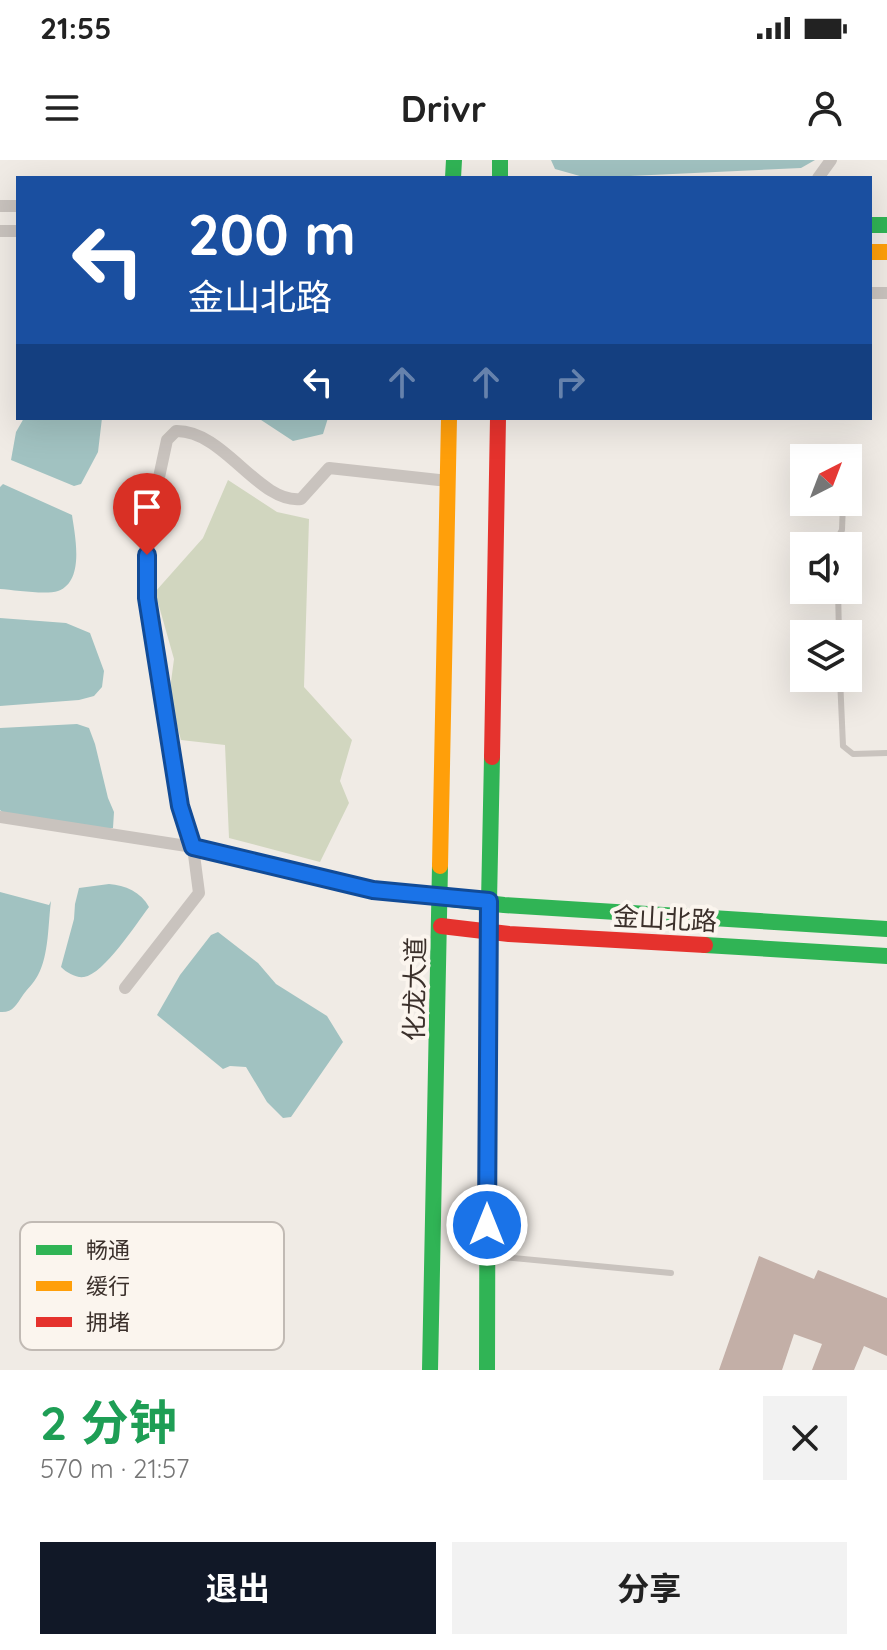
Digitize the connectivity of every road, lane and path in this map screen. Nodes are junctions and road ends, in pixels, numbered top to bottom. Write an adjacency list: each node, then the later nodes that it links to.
1 (449, 420): 3 (main road, 化龙大道)
2 (498, 420): 9 (main road)
3 (448, 481): 7 (street); 8 (main road, 化龙大道)
4 (841, 692): 5 (lane)
5 (887, 753)
6 (0, 817): 7 (street)
7 (193, 847): 8 (main road, 金山北路); 14 (street)
8 (441, 898): 9 (main road, 金山北路); 10 (main road, 化龙大道)
9 (489, 901): 11 (main road, 金山北路); 12 (main road)
10 (441, 926): 12 (main road, 金山北路); 17 (main road, 化龙大道)
11 (887, 929)
12 (489, 932): 13 (main road, 金山北路); 15 (main road)
13 (887, 956)
14 (125, 988)
15 (487, 1256): 16 (lane); 18 (main road)
16 (671, 1273)
17 (430, 1370)
18 (487, 1370)

